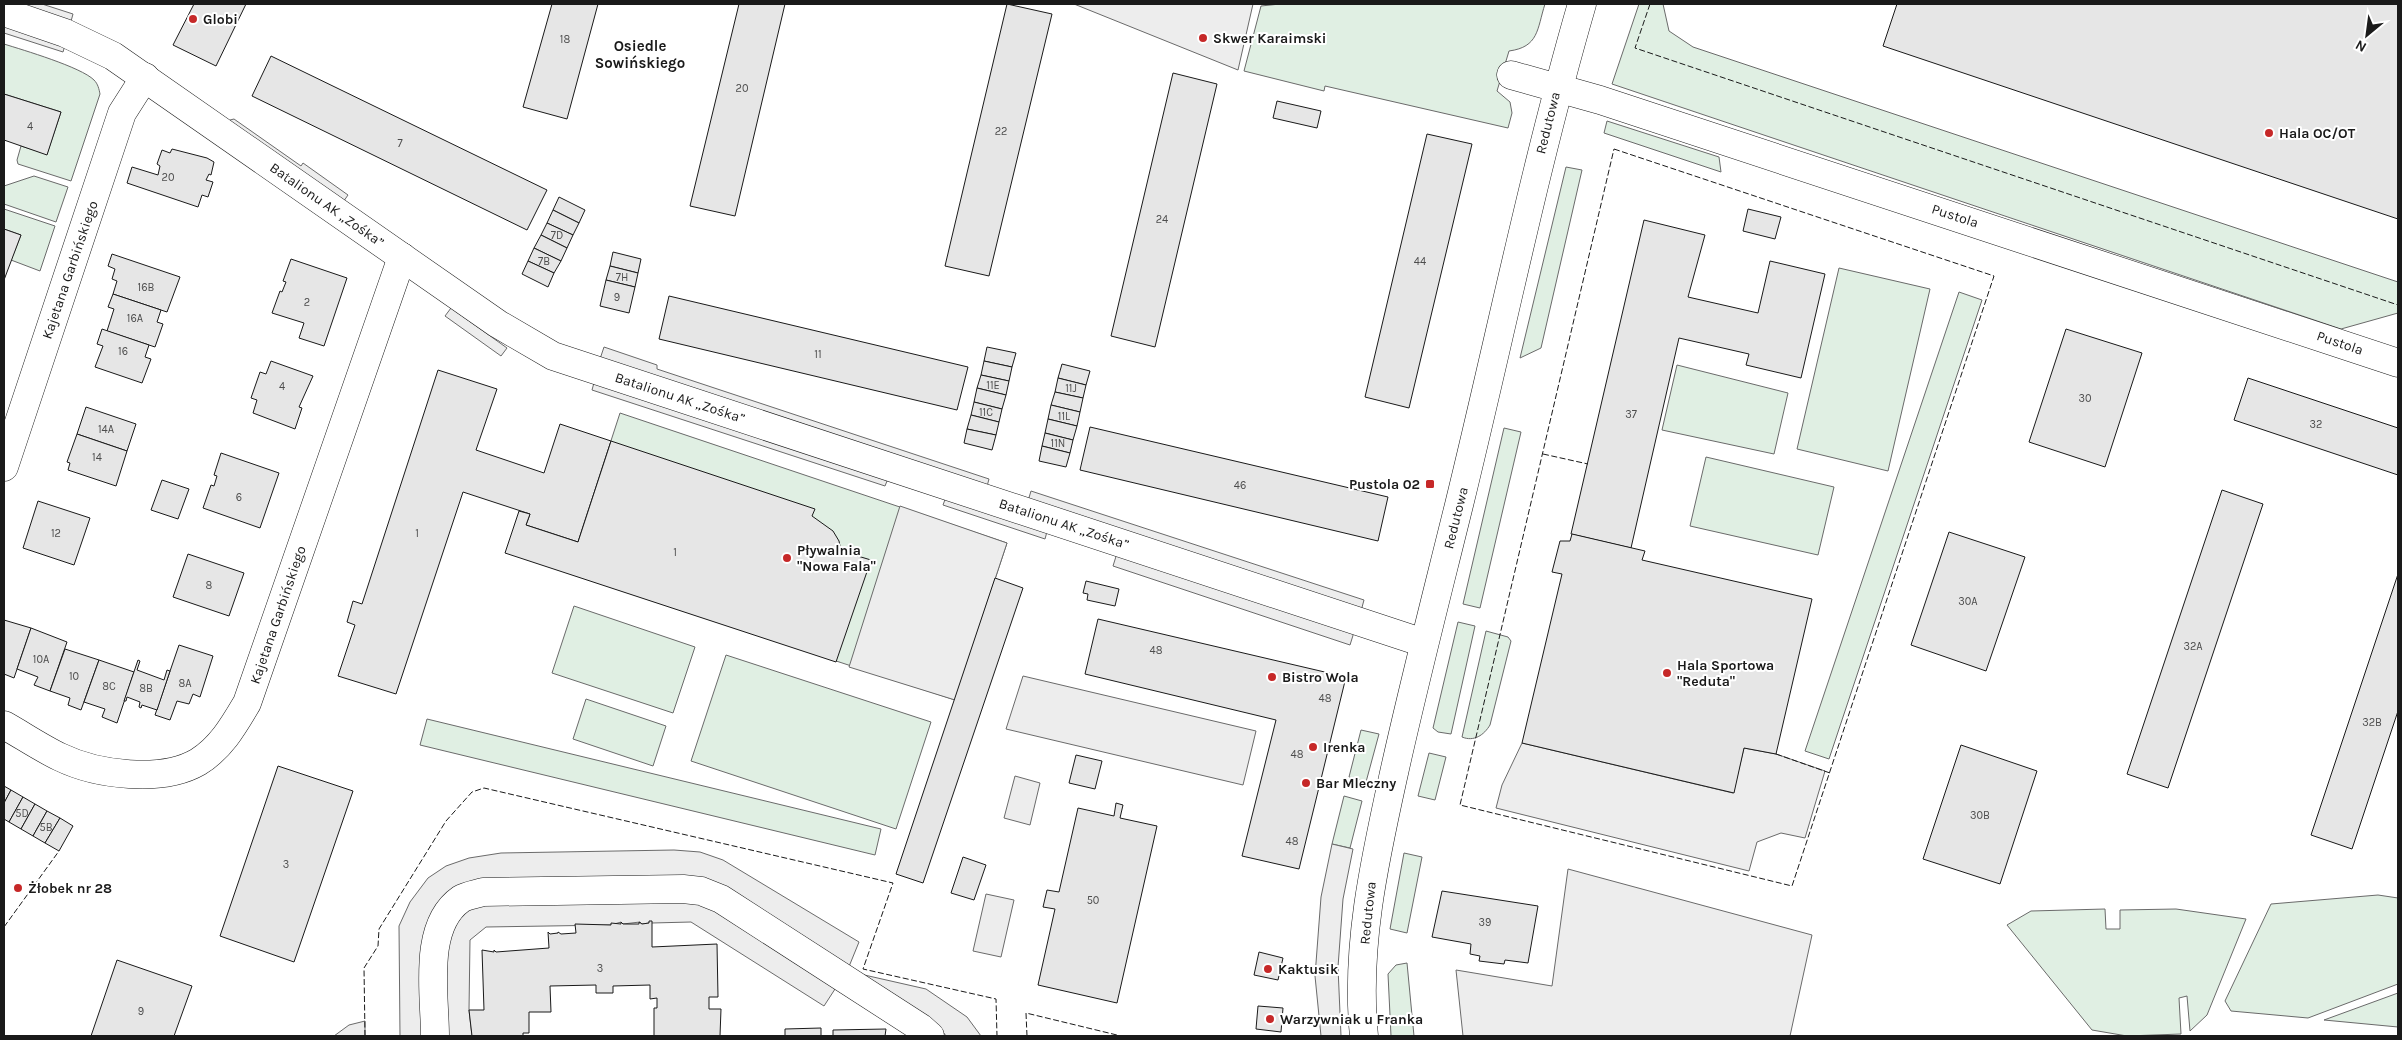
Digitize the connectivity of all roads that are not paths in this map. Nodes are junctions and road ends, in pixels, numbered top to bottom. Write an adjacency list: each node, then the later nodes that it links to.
1 (1582, 4): 5 (street, Redutowa)
2 (4, 12): 4 (street, Batalionu AK „Zośka”)
3 (1511, 75): 5 (street, Pustola)
4 (145, 77): 6 (street, Batalionu AK „Zośka”); 8 (street, Kajetana Garbińskiego)
5 (1557, 88): 7 (street, Pustola); 9 (street, Redutowa)
6 (402, 256): 9 (street, Batalionu AK „Zośka”); 10 (street, Kajetana Garbińskiego)
7 (2398, 362)
8 (4, 467)
9 (1424, 643): 13 (street, Redutowa)
10 (4, 724)
11 (435, 1036): 12 (street)
12 (930, 1036)
13 (1364, 1036)

